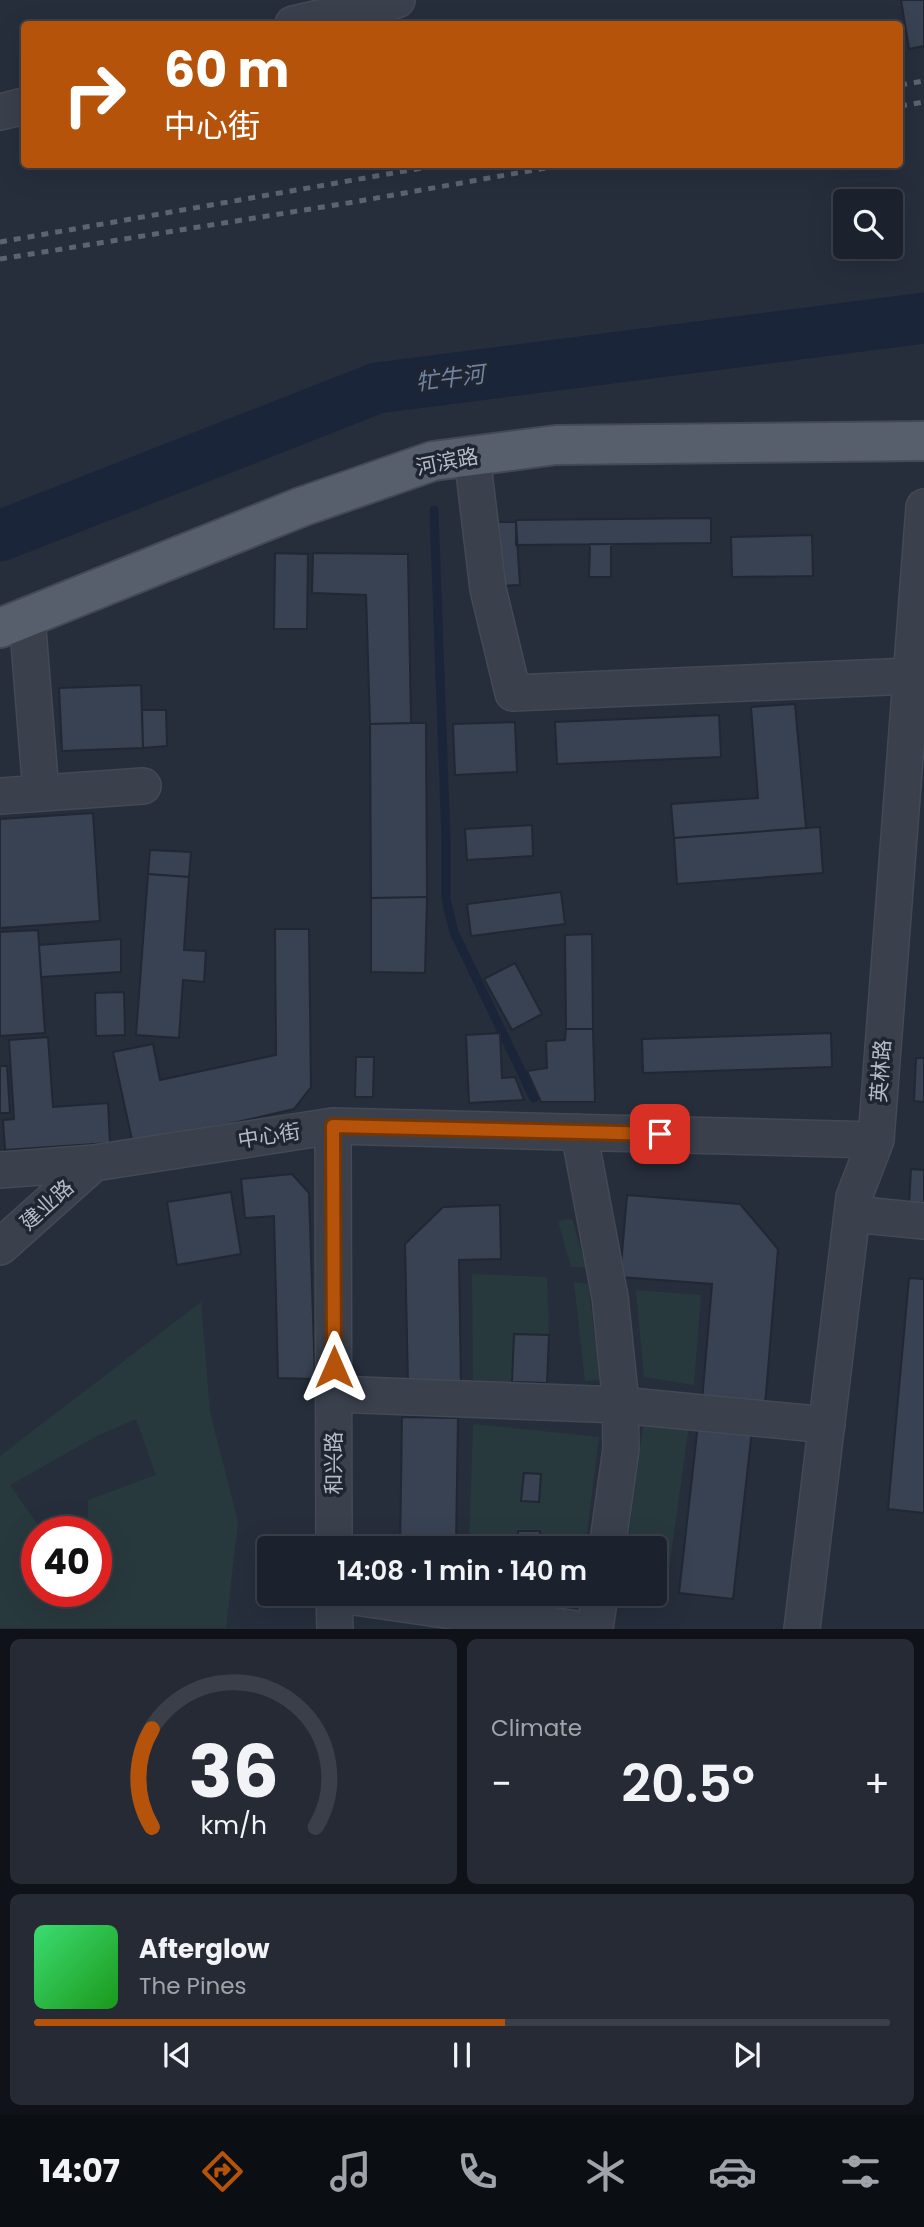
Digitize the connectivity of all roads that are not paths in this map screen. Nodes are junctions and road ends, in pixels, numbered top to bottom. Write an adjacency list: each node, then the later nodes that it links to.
1 (397, 0): 2 (street)
2 (306, 21)
3 (21, 107): 4 (street)
4 (0, 112)
5 (924, 441): 6 (main road, 河滨路)
6 (472, 456): 8 (main road, 河滨路); 9 (street)
7 (924, 507): 9 (street, 英林路)
8 (14, 623): 11 (street)
9 (911, 676): 15 (street, 英林路)
10 (143, 786): 11 (street)
11 (41, 793): 12 (street)
12 (0, 796)
13 (333, 1126): 14 (street, 中心街); 16 (street, 中心街); 21 (street, 和兴路)
14 (579, 1132): 15 (street, 中心街); 22 (street)
15 (876, 1140): 18 (street, 英林路)
16 (94, 1163): 17 (street, 中心街); 20 (street, 建业路)
17 (0, 1170)
18 (852, 1214): 19 (street); 23 (street, 英林路)
19 (924, 1221)
20 (0, 1247)
21 (334, 1394): 22 (street); 24 (street, 和兴路)
22 (620, 1405): 23 (street); 25 (street)
23 (827, 1425): 32 (street, 英林路)
24 (334, 1536)
25 (609, 1536)
26 (334, 1606): 29 (street)
27 (417, 1606): 30 (street)
28 (599, 1606): 31 (street)
29 (335, 1629)
30 (577, 1629)
31 (596, 1629)
32 (802, 1629)

